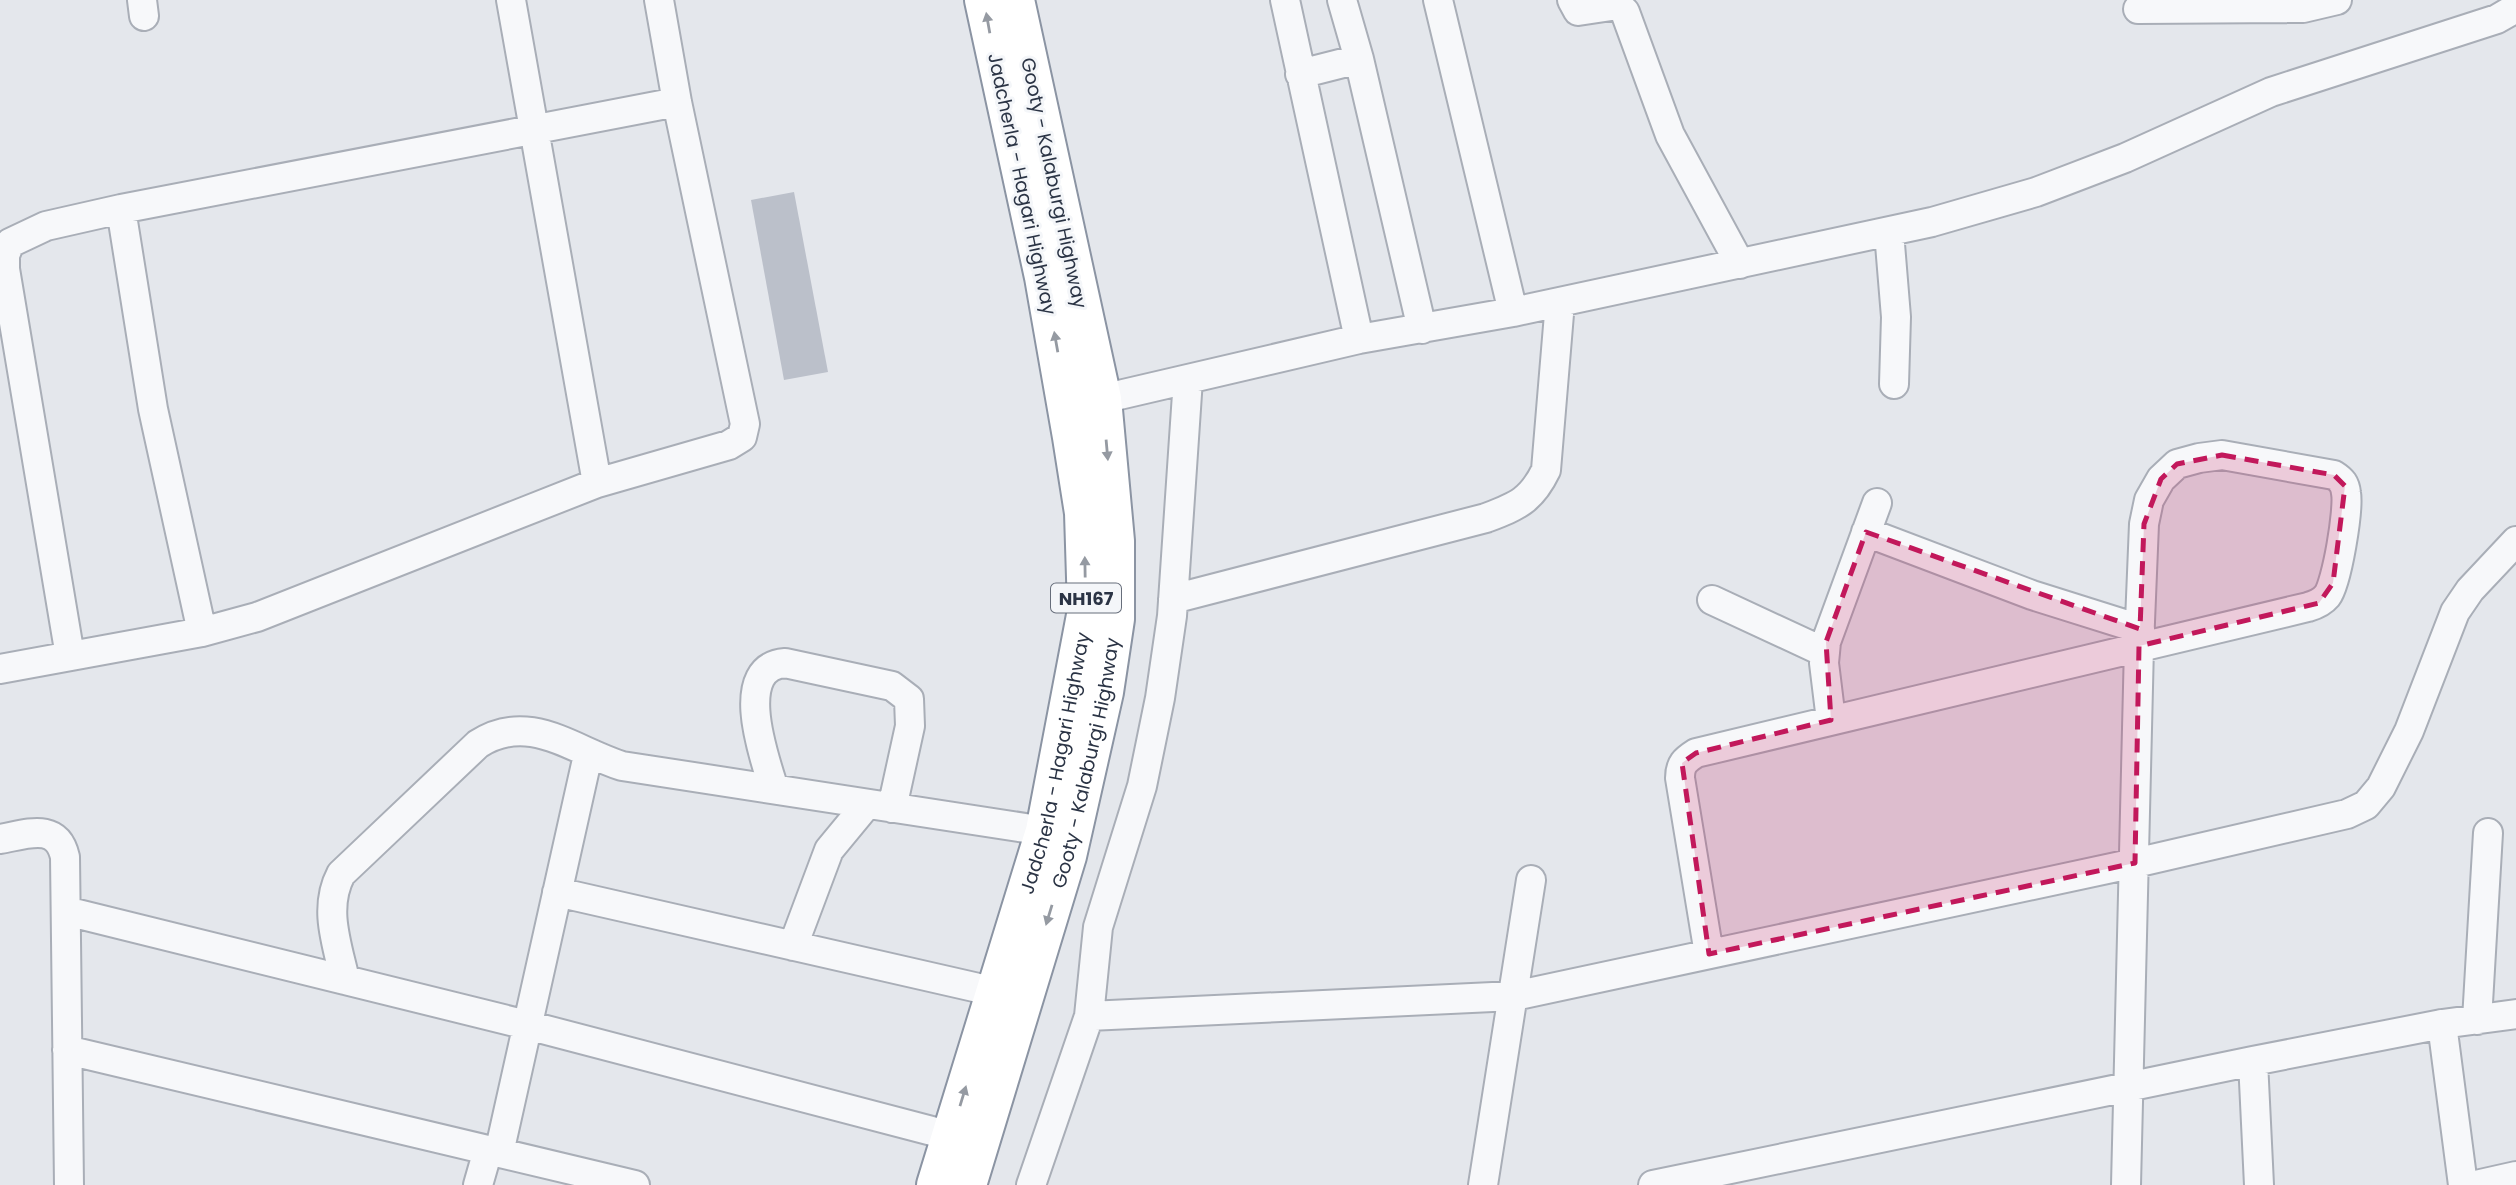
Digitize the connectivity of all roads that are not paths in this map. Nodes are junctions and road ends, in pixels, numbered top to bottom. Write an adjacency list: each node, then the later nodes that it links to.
1 (511, 0): 15 (street)
2 (659, 0): 14 (street)
3 (984, 0): 41 (highway, Jadcherla - Hagari Highway / NH167, one-way to 3)
4 (1014, 0): 25 (highway, Gooty - Kalaburgi Highway / NH167)
5 (1285, 0): 13 (street)
6 (1342, 0): 12 (street)
7 (1438, 0): 20 (street)
8 (1572, 0): 18 (street)
9 (2337, 0): 11 (street)
10 (2516, 8): 17 (street)
11 (2138, 9)
12 (1359, 59): 13 (street); 21 (street)
13 (1300, 74): 22 (street)
14 (677, 102): 15 (street); 26 (street)
15 (532, 128): 16 (street); 26 (street)
16 (121, 209): 32 (street); 35 (street)
17 (1889, 232): 18 (street); 24 (street)
18 (1741, 264): 19 (street)
19 (1560, 302): 20 (street); 30 (street)
20 (1513, 312): 21 (street)
21 (1422, 329): 22 (street)
22 (1359, 339): 23 (street)
23 (1188, 379): 25 (street); 30 (street)
24 (1894, 384)
25 (1102, 399): 68 (highway, Gooty - Kalaburgi Highway / NH167, one-way to 68)
26 (597, 483): 32 (street)
27 (1877, 503): 28 (street)
28 (1866, 532): 33 (street); 34 (street)
29 (2516, 541): 44 (street)
30 (1173, 599): 54 (street)
31 (1712, 600): 34 (street)
32 (202, 632): 35 (street)
33 (2139, 637): 33 (street); 37 (street); 44 (street)
34 (1824, 652): 37 (street)
35 (70, 656): 36 (street)
36 (0, 669)
37 (1831, 720): 49 (street)
38 (588, 755): 39 (street); 46 (street); 50 (street)
39 (774, 789): 40 (street); 40 (street)
40 (880, 806): 41 (street); 48 (street)
41 (1045, 831): 51 (highway, Jadcherla - Hagari Highway / NH167)
42 (2487, 833): 55 (street)
43 (0, 839): 47 (street)
44 (2135, 863): 49 (street); 60 (street)
45 (1531, 880): 52 (street)
46 (556, 892): 48 (street); 57 (street)
47 (66, 911): 50 (street); 58 (street)
48 (793, 946): 51 (street)
49 (1709, 954): 52 (street)
50 (345, 980): 57 (street)
51 (996, 992): 61 (highway, Jadcherla - Hagari Highway / NH167, one-way to 51)
52 (1514, 996): 54 (street); 70 (street)
53 (2516, 1014): 55 (street)
54 (1089, 1016): 69 (street)
55 (2477, 1020): 56 (street)
56 (2442, 1024): 59 (street); 74 (street)
57 (527, 1025): 61 (street); 62 (street)
58 (67, 1050): 62 (street); 64 (street)
59 (2253, 1061): 60 (street); 73 (street)
60 (2128, 1087): 71 (street); 72 (street)
61 (951, 1136): 67 (highway, Jadcherla - Hagari Highway / NH167)
62 (493, 1151): 65 (street); 66 (street)
63 (2516, 1176): 75 (street)
64 (69, 1185)
65 (478, 1185)
66 (635, 1185)
67 (936, 1185)
68 (967, 1185)
69 (1031, 1185)
70 (1483, 1185)
71 (1653, 1185)
72 (2126, 1185)
73 (2259, 1185)
74 (2463, 1185)
75 (2476, 1185)

